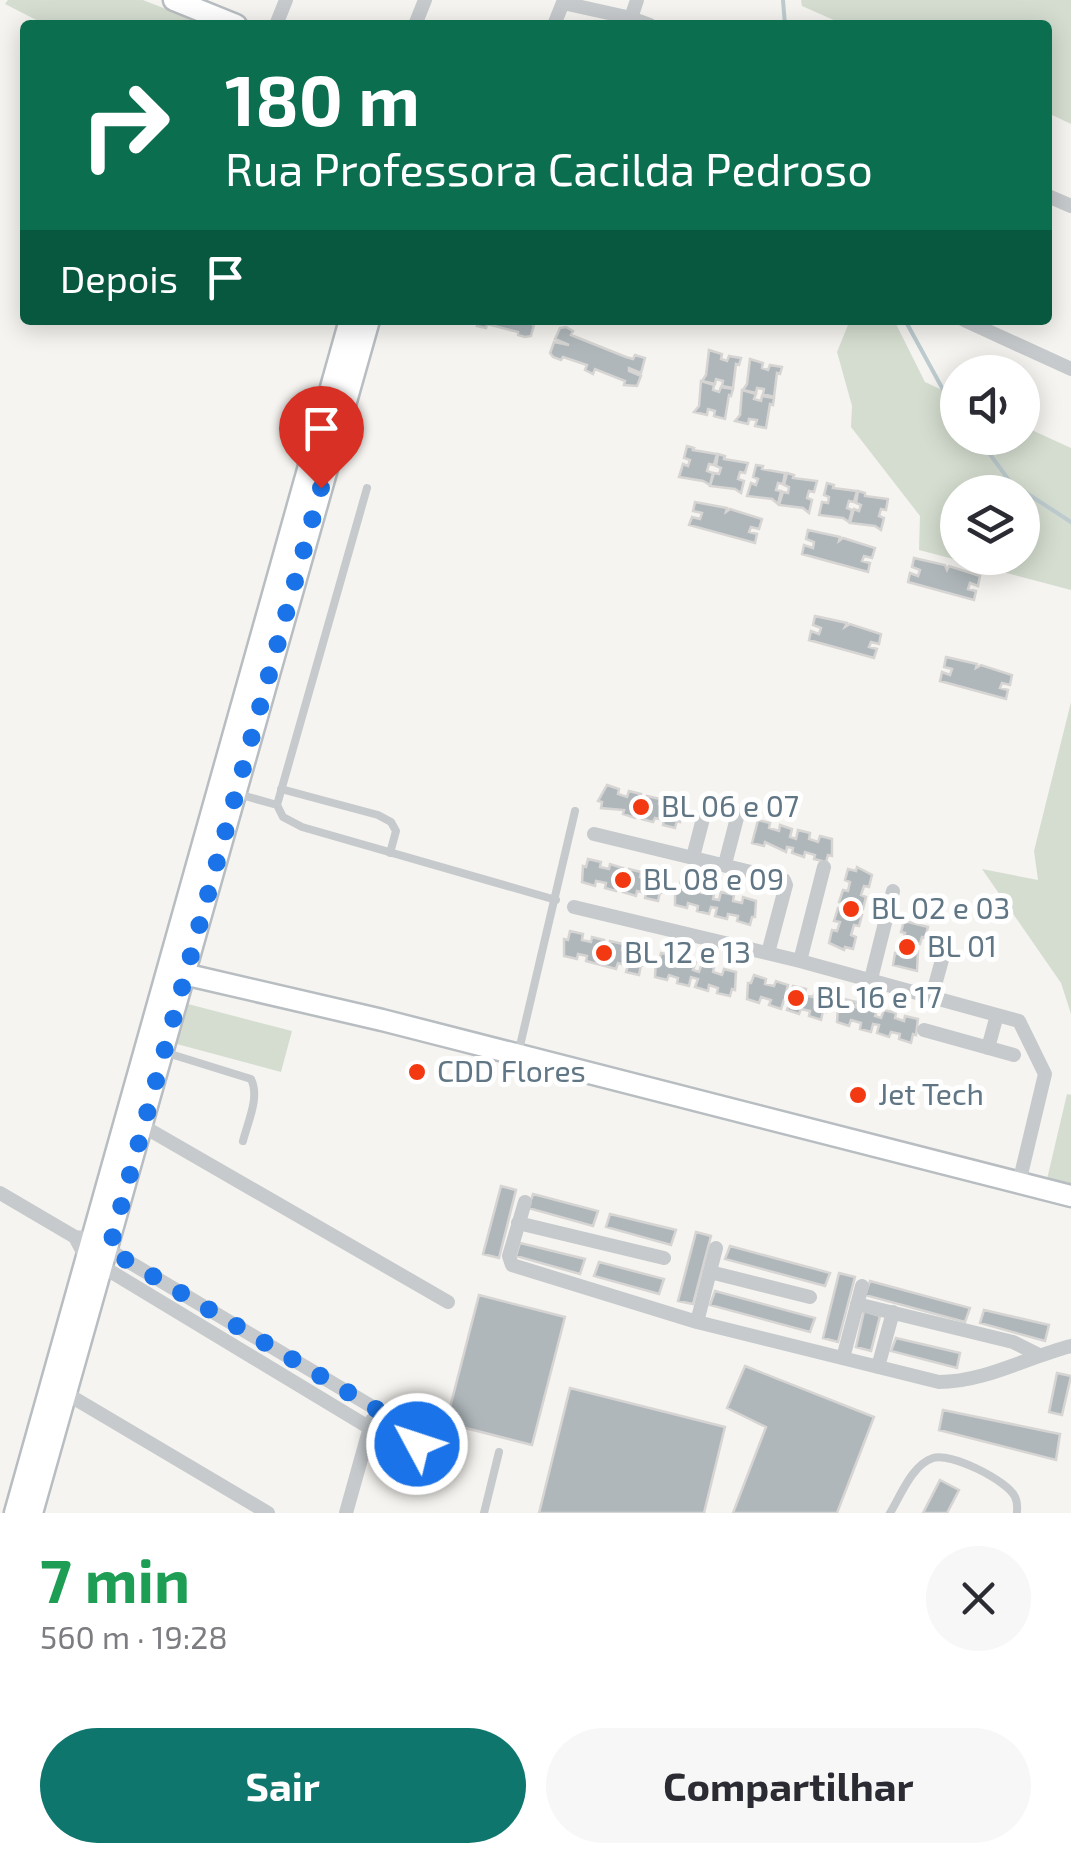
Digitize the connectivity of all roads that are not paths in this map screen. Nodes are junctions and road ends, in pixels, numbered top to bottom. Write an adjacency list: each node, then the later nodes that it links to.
1 (174, 0): 5 (street)
2 (637, 0): 4 (street)
3 (564, 2): 4 (street)
4 (632, 18): 6 (street)
5 (224, 20)
6 (637, 20)
7 (349, 325): 29 (street)
8 (368, 325): 13 (street)
9 (975, 325): 10 (street)
10 (1071, 369)
11 (367, 488): 12 (lane)
12 (281, 789): 14 (lane); 19 (lane)
13 (234, 793): 14 (lane); 29 (street)
14 (277, 805): 19 (lane)
15 (706, 806): 20 (street)
16 (574, 811): 24 (lane)
17 (738, 814): 21 (street)
18 (594, 834): 20 (street)
19 (390, 853): 24 (lane)
20 (693, 856): 21 (street)
21 (724, 864): 27 (street)
22 (824, 867): 28 (street)
23 (894, 891): 30 (street)
24 (556, 900): 36 (lane)
25 (574, 907): 27 (street)
26 (945, 949): 31 (street)
27 (768, 953): 28 (street)
28 (800, 961): 30 (street)
29 (176, 973): 35 (street); 36 (street); 38 (street)
30 (871, 980): 31 (street)
31 (932, 996): 32 (street)
32 (997, 1015): 34 (street); 40 (street)
33 (924, 1030): 34 (street)
34 (988, 1048): 37 (street)
35 (164, 1052): 38 (street); 39 (lane)
36 (519, 1055): 40 (street)
37 (1014, 1055)
38 (134, 1121): 46 (street); 51 (street)
39 (243, 1140)
40 (1019, 1183): 42 (street)
41 (0, 1193): 46 (street)
42 (1071, 1196)
43 (525, 1202): 44 (street)
44 (518, 1223): 47 (street); 54 (street)
45 (716, 1248): 48 (street)
46 (92, 1250): 59 (street); 60 (street); 61 (street)
47 (664, 1258)
48 (710, 1272): 50 (street); 54 (street)
49 (862, 1286): 52 (street)
50 (810, 1297)
51 (448, 1302)
52 (858, 1304): 53 (street); 57 (street)
53 (893, 1312): 56 (street); 58 (street)
54 (696, 1322): 57 (street)
55 (1071, 1346): 56 (street)
56 (1039, 1355): 58 (street)
57 (843, 1358): 58 (street)
58 (878, 1367)
59 (58, 1390): 63 (street); 64 (street); 65 (street)
60 (374, 1410): 61 (street); 61 (street)
61 (370, 1428): 66 (street)
62 (499, 1452): 67 (lane)
63 (15, 1513)
64 (32, 1513)
65 (268, 1513)
66 (346, 1513)
67 (484, 1513)
68 (890, 1513): 69 (lane)
69 (1016, 1513)

